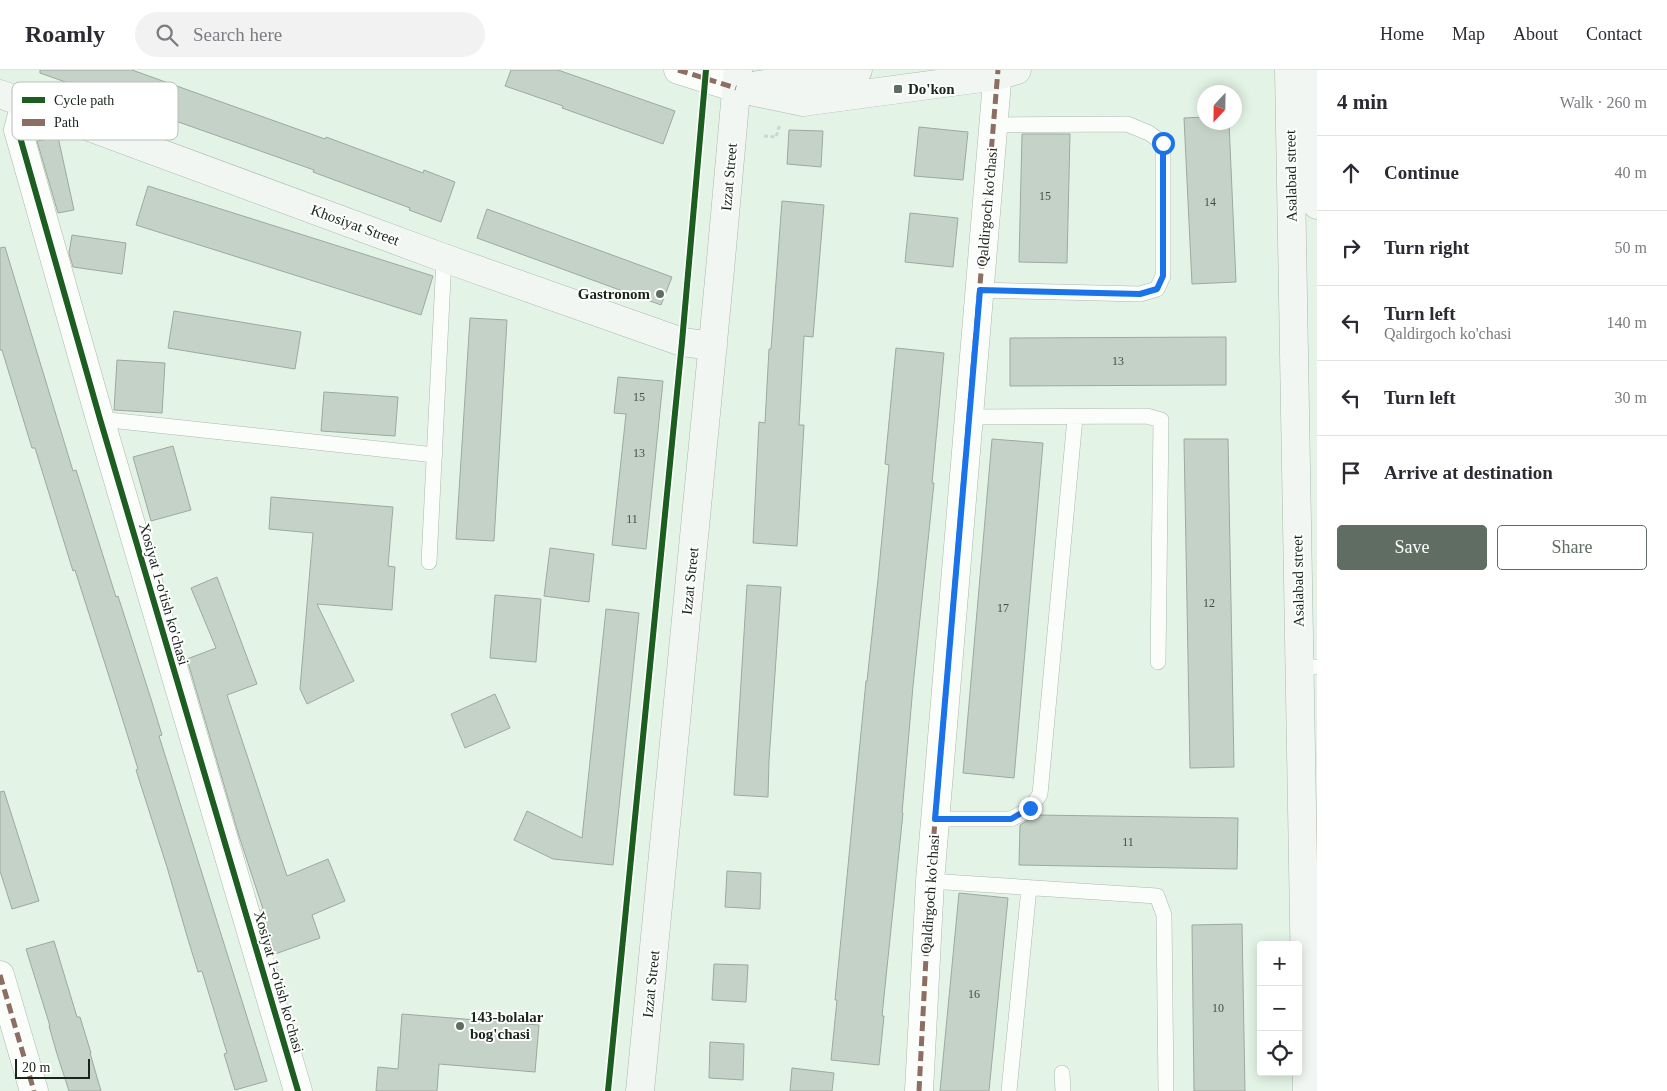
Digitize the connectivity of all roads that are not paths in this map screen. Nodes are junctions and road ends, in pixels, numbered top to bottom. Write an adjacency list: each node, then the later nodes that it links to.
1 (678, 70): 6 (street)
2 (858, 70): 6 (main road)
3 (1289, 70): 12 (main road, Asalabad street)
4 (1314, 70): 12 (main road, Asalabad street)
5 (1004, 72): 6 (main road); 9 (street, Qaldirgoch ko'chasi)
6 (737, 79): 16 (main road, Izzat Street)
7 (0, 94): 8 (main road, Khosiyat Street)
8 (12, 98)
9 (994, 125): 15 (street, Qaldirgoch ko'chasi); 15 (lane)
10 (21, 140): 19 (street, Xosiyat 1-o'tish ko'chasi)
11 (125, 140): 14 (main road, Khosiyat Street)
12 (1308, 156): 13 (main road, Asalabad street); 23 (main road, Asalabad street)
13 (1317, 205)
14 (444, 258): 16 (main road, Khosiyat Street); 20 (lane)
15 (980, 290): 17 (street, Qaldirgoch ko'chasi)
16 (713, 346): 31 (main road, Izzat Street)
17 (969, 417): 18 (lane); 24 (street, Qaldirgoch ko'chasi)
18 (1075, 418): 22 (lane); 24 (lane)
19 (100, 420): 20 (lane); 30 (street, Xosiyat 1-o'tish ko'chasi)
20 (435, 455): 21 (lane)
21 (430, 562)
22 (1158, 662)
23 (1308, 667): 36 (main road, Asalabad street)
24 (935, 819): 25 (street, Qaldirgoch ko'chasi)
25 (930, 881): 26 (lane); 32 (street, Qaldirgoch ko'chasi)
26 (1028, 888): 33 (lane); 35 (lane)
27 (0, 975): 29 (street)
28 (1062, 1073): 34 (lane)
29 (34, 1091)
30 (298, 1091)
31 (640, 1091)
32 (919, 1091)
33 (1009, 1091)
34 (1063, 1091)
35 (1166, 1091)
36 (1307, 1091)

